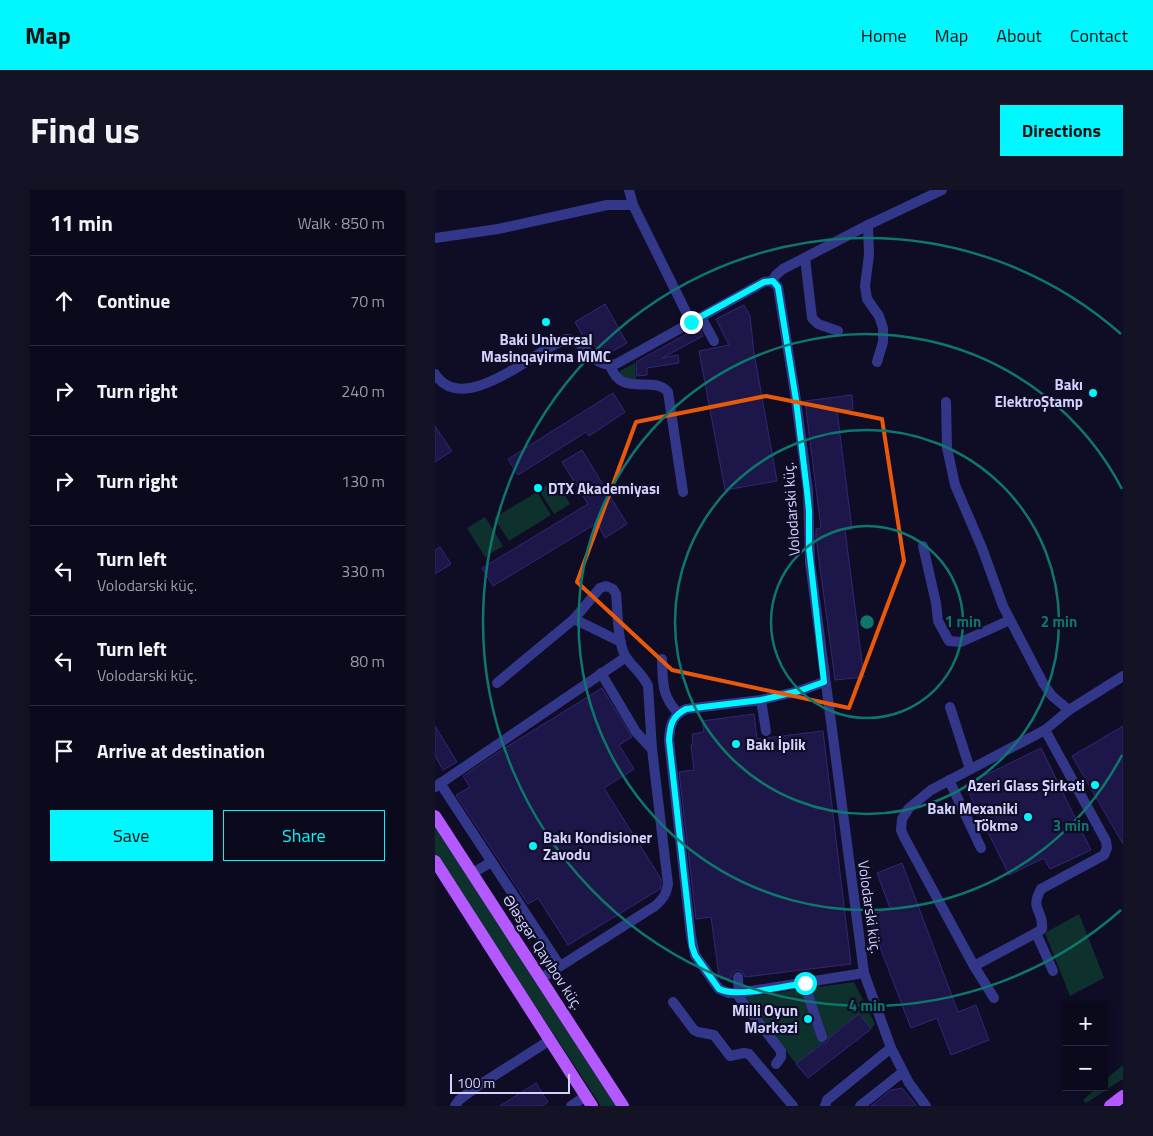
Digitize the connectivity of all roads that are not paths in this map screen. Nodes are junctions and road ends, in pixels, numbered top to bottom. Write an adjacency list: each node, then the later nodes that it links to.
1 (629, 190): 3 (street)
2 (942, 190): 4 (street)
3 (633, 205): 5 (street); 9 (street)
4 (868, 224): 6 (street); 12 (street)
5 (435, 238)
6 (805, 258): 7 (street); 10 (street)
7 (773, 281): 8 (street); 25 (street, Volodarski küç.)
8 (701, 317): 9 (street); 11 (street)
9 (691, 322): 13 (street)
10 (839, 331)
11 (714, 341)
12 (877, 362)
13 (610, 365): 14 (street); 16 (street)
14 (435, 374)
15 (946, 402): 19 (street)
16 (683, 492)
17 (923, 546): 19 (street)
18 (574, 619): 20 (street); 20 (street); 26 (street)
19 (1010, 620): 29 (street)
20 (621, 642): 21 (street)
21 (625, 656): 23 (street); 33 (street)
22 (662, 659): 30 (street)
23 (601, 673): 33 (street); 36 (street)
24 (1123, 676): 29 (street)
25 (824, 682): 27 (street); 46 (street, Volodarski küç.)
26 (497, 683)
27 (761, 700): 30 (street); 32 (street)
28 (950, 707): 34 (street)
29 (1069, 710): 31 (street)
30 (678, 713): 50 (street)
31 (1045, 730): 34 (street); 42 (street)
32 (766, 731)
33 (652, 749): 43 (street)
34 (970, 769): 35 (street)
35 (949, 780): 38 (street); 44 (street)
36 (437, 785): 39 (street)
37 (435, 816): 41 (main road, Ələsgər Qayıbov küç.)
38 (981, 848)
39 (491, 862): 41 (street); 43 (street)
40 (437, 869): 54 (main road)
41 (473, 873): 48 (main road, Ələsgər Qayıbov küç.)
42 (1036, 933): 44 (street); 45 (street)
43 (560, 966): 48 (street)
44 (974, 966): 51 (street)
45 (1053, 971)
46 (864, 973): 49 (street); 55 (street, Volodarski küç.)
47 (738, 978): 50 (street)
48 (540, 979): 62 (main road, Ələsgər Qayıbov küç.)
49 (805, 983): 50 (street); 53 (street)
50 (738, 993): 56 (street)
51 (994, 998)
52 (673, 1002): 63 (street)
53 (822, 1037)
54 (550, 1040): 59 (main road); 60 (street)
55 (891, 1048): 57 (street, Volodarski küç.); 64 (street)
56 (776, 1064)
57 (903, 1072): 65 (street); 66 (street, Volodarski küç.)
58 (1123, 1096): 67 (street); 68 (main road)
59 (589, 1101): 61 (street)
60 (455, 1106)
61 (571, 1106)
62 (623, 1106)
63 (793, 1106)
64 (825, 1106)
65 (860, 1106)
66 (926, 1106)
67 (1101, 1106)
68 (1110, 1106)

